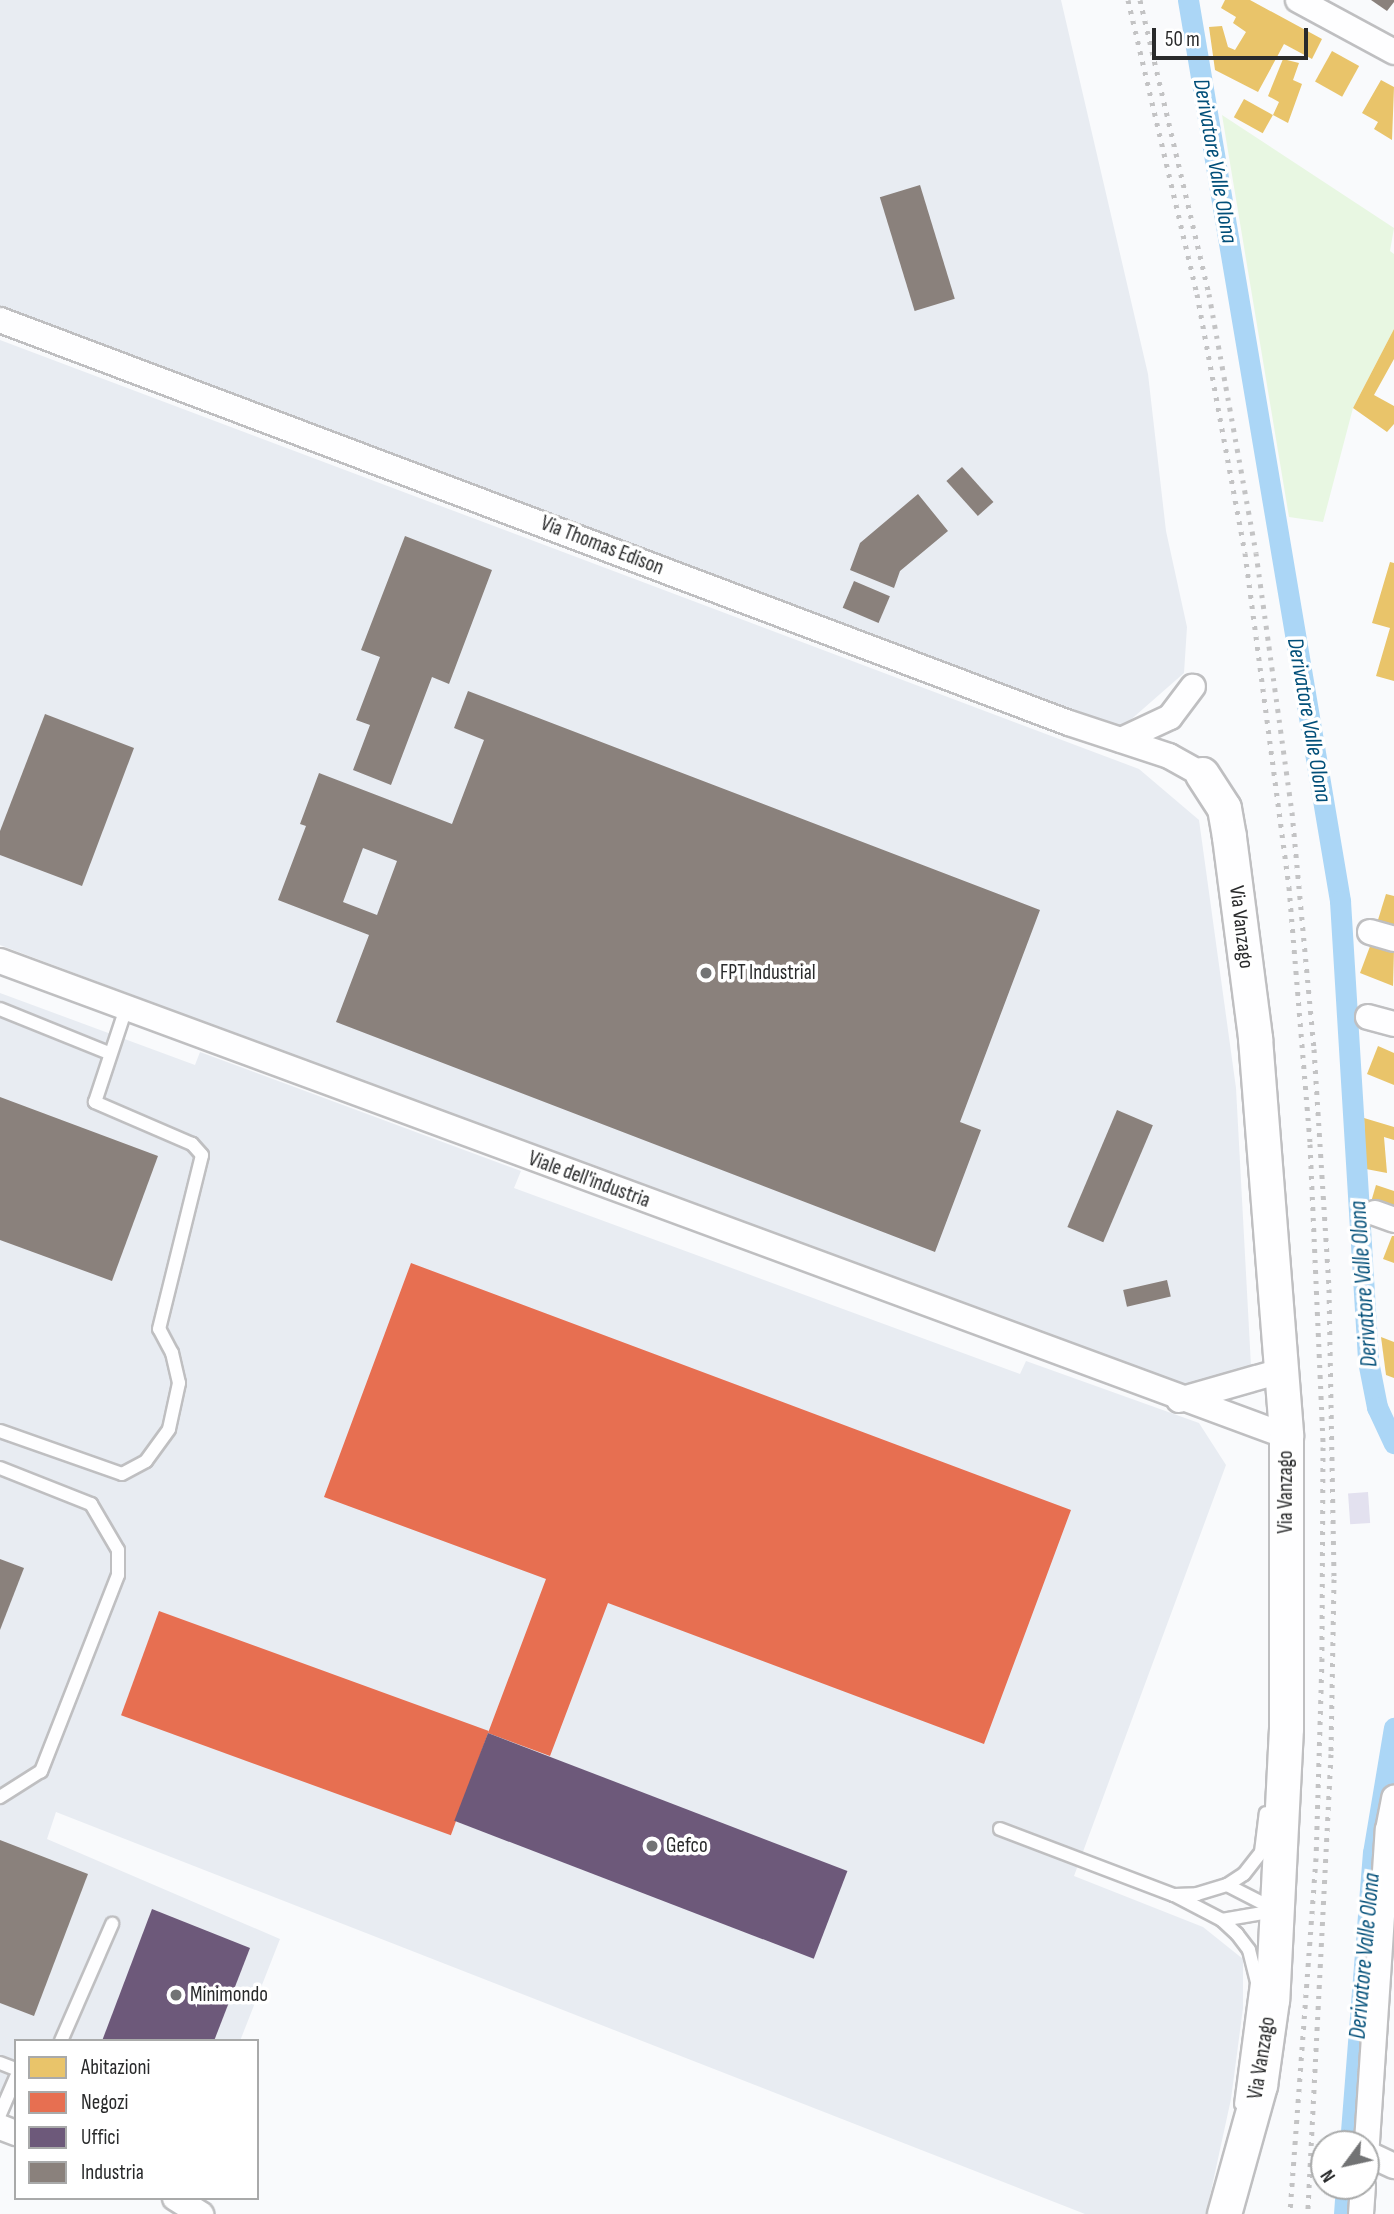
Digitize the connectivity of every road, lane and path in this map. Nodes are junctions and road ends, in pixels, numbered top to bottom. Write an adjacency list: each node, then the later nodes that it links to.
1 (1298, 0): 2 (street)
2 (1394, 52)
3 (0, 320): 5 (street, Via Thomas Edison)
4 (1193, 687): 5 (street)
5 (1121, 740): 6 (street, Via Thomas Edison)
6 (1202, 774): 15 (street, Via Vanzago)
7 (1370, 932): 8 (street)
8 (1394, 939)
9 (0, 961): 10 (street, Viale dell'industria)
10 (126, 1007): 14 (lane); 16 (street, Viale dell'industria)
11 (0, 1009): 14 (lane)
12 (1368, 1017): 13 (street)
13 (1394, 1024)
14 (109, 1053): 17 (lane)
15 (1281, 1371): 16 (street); 18 (street, Via Vanzago)
16 (1179, 1400): 18 (street, Viale dell'industria)
17 (0, 1431)
18 (1286, 1437): 20 (street, Via Vanzago)
19 (0, 1468): 21 (lane)
20 (1286, 1728): 24 (lane); 26 (street, Via Vanzago)
21 (0, 1797)
22 (1394, 1798): 32 (street)
23 (1000, 1829): 25 (lane)
24 (1227, 1885): 25 (lane); 26 (lane)
25 (1174, 1895): 27 (lane)
26 (1277, 1910): 27 (lane); 33 (street, Via Vanzago)
27 (1222, 1920): 33 (lane)
28 (112, 1924): 29 (lane)
29 (62, 2039)
30 (14, 2082): 31 (lane)
31 (0, 2114)
32 (1368, 2130)
33 (1239, 2171): 36 (street, Via Vanzago)
34 (178, 2200): 35 (street)
35 (201, 2214)
36 (1224, 2214)

